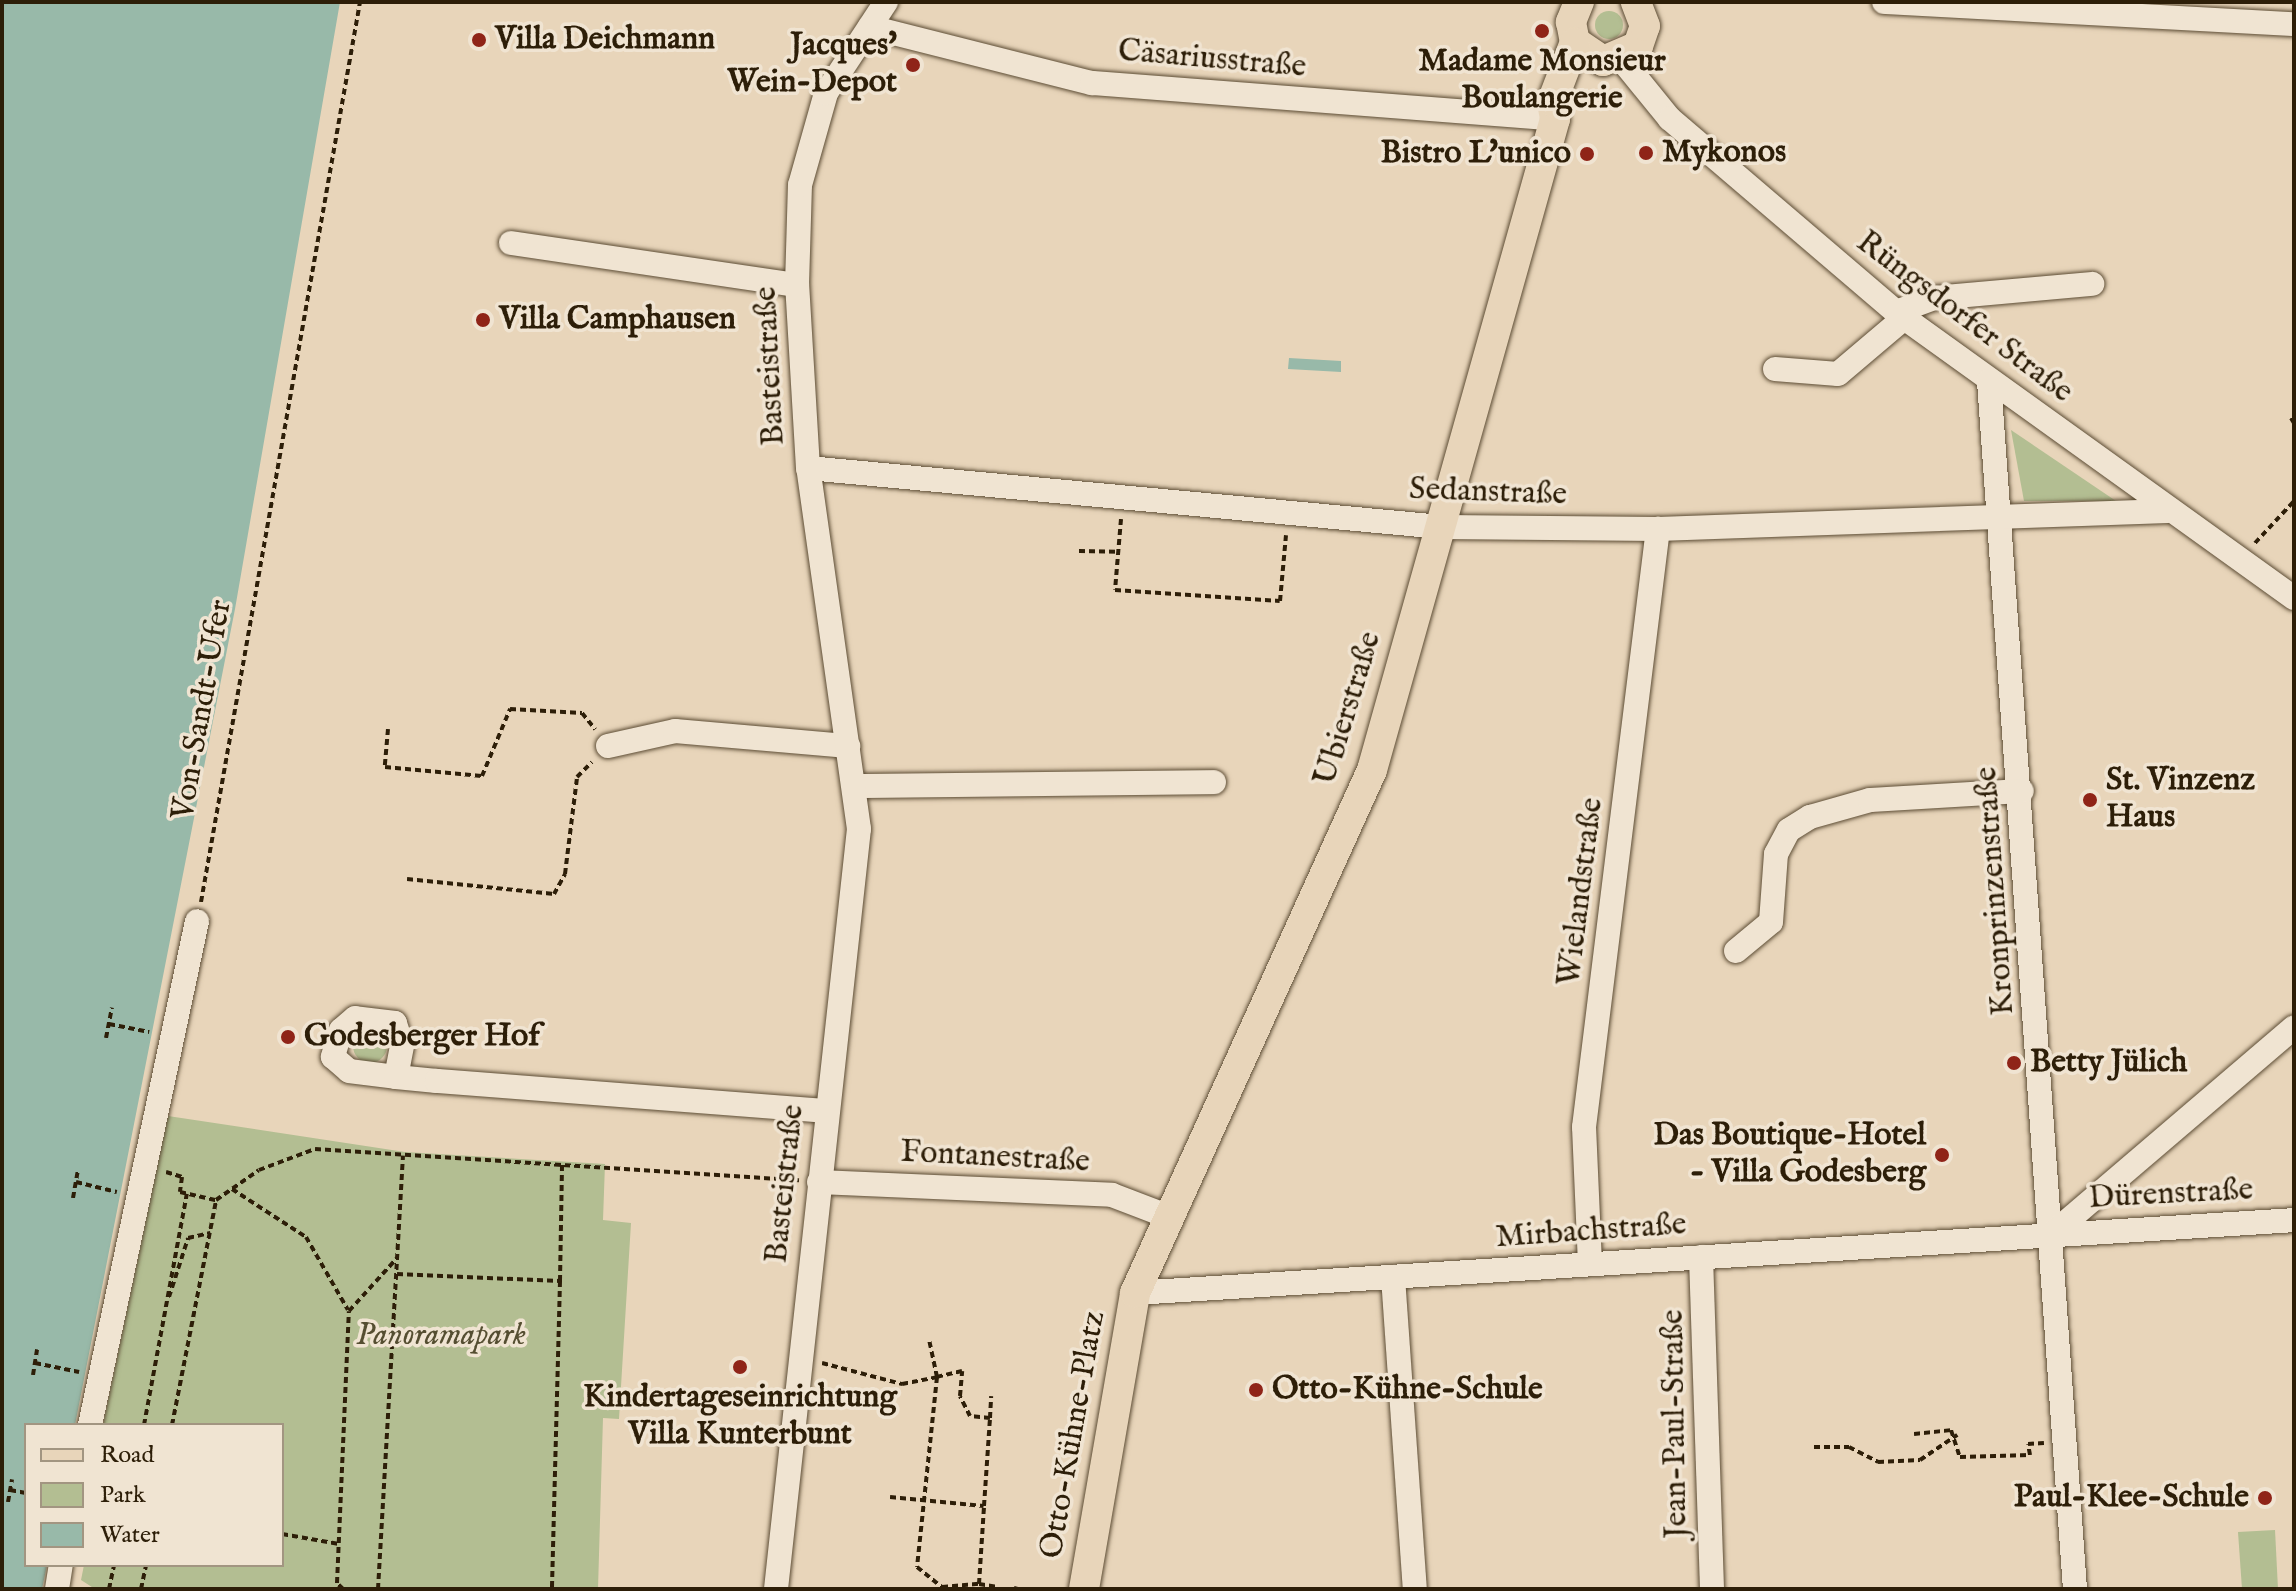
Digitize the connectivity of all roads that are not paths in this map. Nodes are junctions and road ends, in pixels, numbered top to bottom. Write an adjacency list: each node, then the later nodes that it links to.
1 (886, 2): 7 (street, Basteistraße)
2 (1579, 2): 8 (main road)
3 (1884, 2): 5 (street)
4 (1641, 3): 8 (main road)
5 (2022, 5): 6 (street)
6 (2294, 24)
7 (870, 27): 9 (street, Cäsariusstraße); 12 (street, Basteistraße)
8 (1597, 53): 9 (main road, Ubierstraße); 13 (street, Rüngsdorfer Straße)
9 (1555, 119): 19 (main road, Ubierstraße)
10 (511, 243): 12 (street)
11 (2092, 284): 13 (street)
12 (797, 285): 16 (street, Basteistraße)
13 (1900, 315): 14 (street); 15 (street, Rüngsdorfer Straße)
14 (1775, 369)
15 (1989, 381): 17 (street, Rüngsdorfer Straße); 18 (street, Kronprinzenstraße)
16 (808, 468): 19 (street, Sedanstraße); 25 (street, Basteistraße)
17 (2168, 511): 18 (street, Sedanstraße); 22 (street, Rüngsdorfer Straße)
18 (2003, 516): 20 (street, Sedanstraße); 28 (street, Kronprinzenstraße)
19 (1442, 527): 20 (street, Sedanstraße); 35 (main road, Ubierstraße)
20 (1658, 529): 39 (street, Wielandstraße)
21 (2294, 578): 22 (street)
22 (2269, 580): 23 (street, Rüngsdorfer Straße)
23 (2294, 598)
24 (608, 746): 25 (street)
25 (848, 746): 27 (street, Basteistraße)
26 (1214, 782): 27 (street)
27 (854, 786): 33 (street, Basteistraße)
28 (2022, 791): 30 (street); 37 (street, Kronprinzenstraße)
29 (197, 921): 42 (street)
30 (1736, 951)
31 (2294, 1027): 37 (street)
32 (396, 1077): 33 (street)
33 (826, 1111): 34 (street, Basteistraße)
34 (819, 1182): 35 (street, Fontanestraße); 45 (street, Basteistraße)
35 (1164, 1215): 41 (main road, Ubierstraße)
36 (2294, 1220): 37 (street, Dürenstraße)
37 (2052, 1234): 38 (street, Mirbachstraße); 49 (street, Kronprinzenstraße)
38 (1701, 1257): 39 (street, Mirbachstraße); 48 (street, Jean-Paul-Straße)
39 (1590, 1264): 40 (street, Mirbachstraße)
40 (1393, 1277): 41 (street, Mirbachstraße); 47 (street)
41 (1135, 1293): 46 (main road, Otto-Kühne-Platz)
42 (90, 1423)
43 (61, 1567): 44 (street)
44 (57, 1589)
45 (776, 1589)
46 (1084, 1589)
47 (1415, 1589)
48 (1712, 1589)
49 (2075, 1589)

